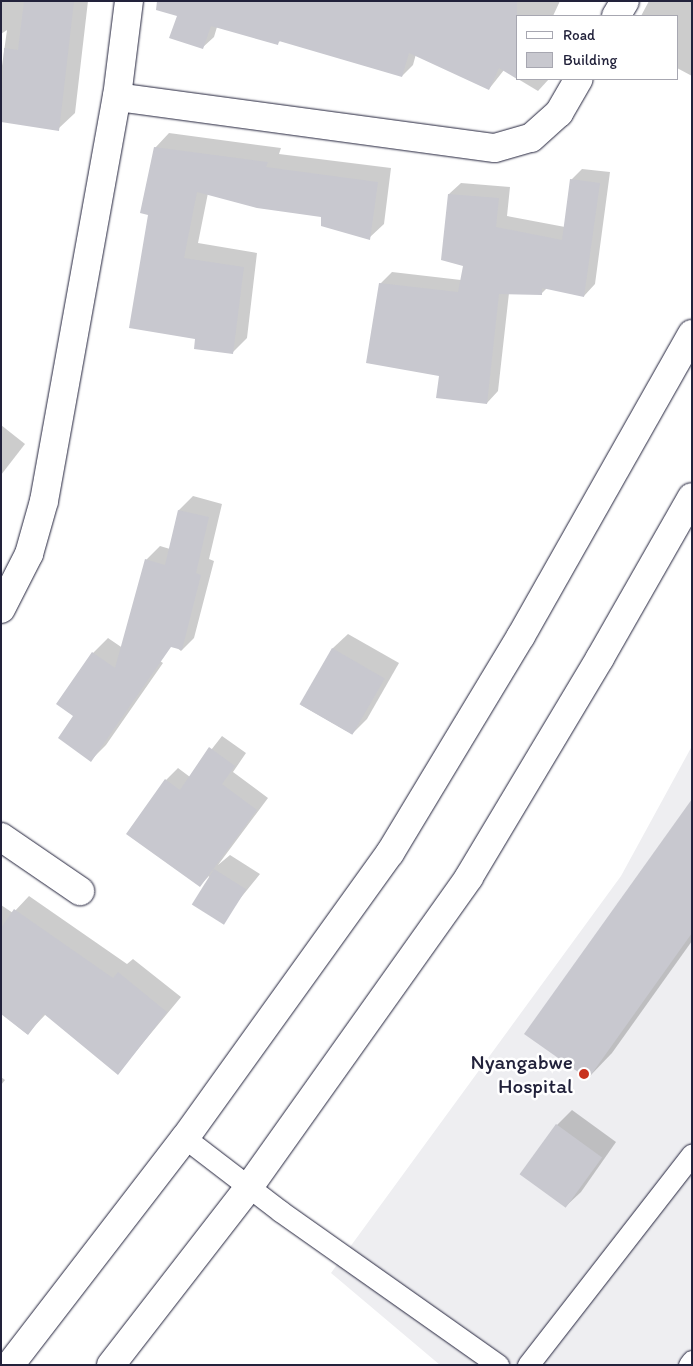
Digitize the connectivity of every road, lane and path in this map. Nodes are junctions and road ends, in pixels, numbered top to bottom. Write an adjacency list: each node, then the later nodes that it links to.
1 (129, 1): 5 (street)
2 (625, 1): 3 (street)
3 (617, 15)
4 (578, 80): 5 (street)
5 (117, 97): 8 (street)
6 (692, 334): 11 (street)
7 (692, 496): 13 (street)
8 (1, 609)
9 (1, 837): 10 (street)
10 (80, 891)
11 (185, 1138): 13 (lane); 15 (street)
12 (692, 1154): 18 (lane)
13 (249, 1187): 16 (street); 17 (lane)
14 (692, 1361): 19 (lane)
15 (10, 1365)
16 (111, 1365)
17 (498, 1365)
18 (528, 1365)
19 (689, 1365)

